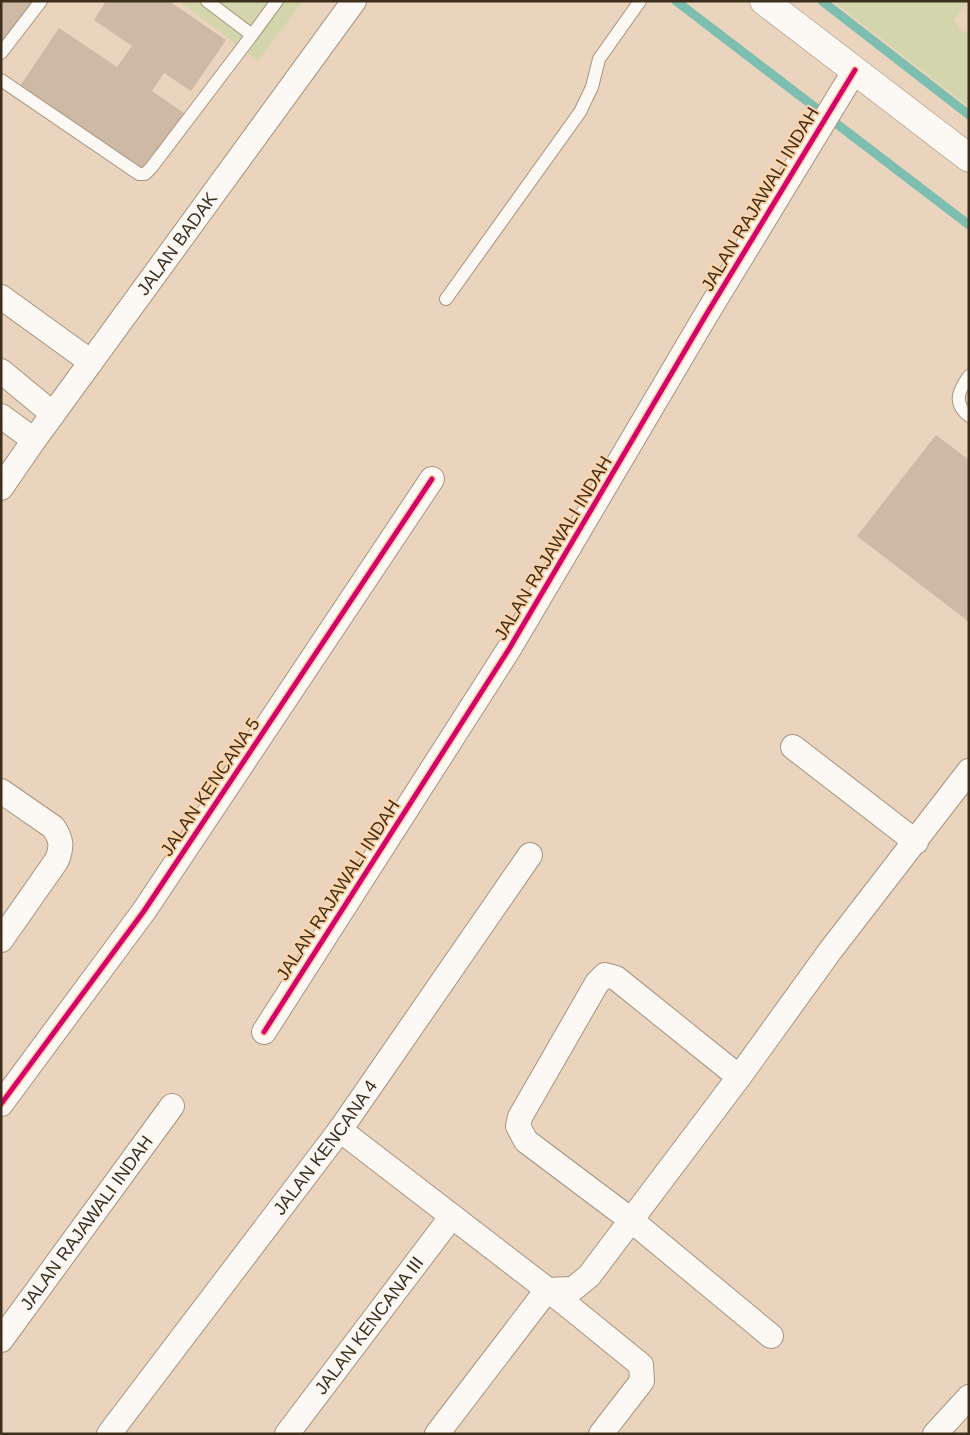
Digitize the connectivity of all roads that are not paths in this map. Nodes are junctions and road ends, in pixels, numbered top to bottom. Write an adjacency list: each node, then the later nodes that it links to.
1 (41, 1): 8 (lane)
2 (207, 1): 7 (lane)
3 (277, 1): 7 (lane)
4 (354, 1): 14 (street, JALAN BADAK)
5 (640, 1): 13 (lane)
6 (764, 1): 9 (highway)
7 (252, 35): 10 (lane)
8 (1, 53)
9 (854, 70): 11 (highway); 29 (street, JALAN RAJAWALI INDAH)
10 (1, 80)
11 (969, 158)
12 (1, 298): 14 (street)
13 (446, 299)
14 (91, 362): 17 (street, JALAN BADAK)
15 (1, 371): 17 (street)
16 (969, 376): 19 (lane)
17 (54, 414): 20 (street, JALAN BADAK)
18 (1, 416): 20 (street)
19 (969, 416)
20 (34, 440): 22 (street, JALAN BADAK)
21 (432, 479): 31 (street, JALAN KENCANA 5)
22 (1, 488)
23 (793, 748): 26 (street)
24 (969, 771): 26 (street)
25 (1, 790): 28 (street)
26 (916, 842): 30 (street)
27 (530, 855): 33 (street, JALAN KENCANA 4)
28 (1, 940)
29 (264, 1032)
30 (739, 1077): 35 (street); 35 (street)
31 (1, 1104)
32 (172, 1106): 38 (street, JALAN RAJAWALI INDAH)
33 (340, 1130): 34 (street); 40 (street, JALAN KENCANA 4)
34 (452, 1216): 36 (street); 41 (street, JALAN KENCANA III)
35 (631, 1220): 36 (street); 37 (street)
36 (547, 1290): 42 (street); 43 (street)
37 (770, 1336)
38 (1, 1340)
39 (969, 1397): 44 (street)
40 (109, 1434)
41 (287, 1434)
42 (437, 1434)
43 (601, 1434)
44 (935, 1434)

